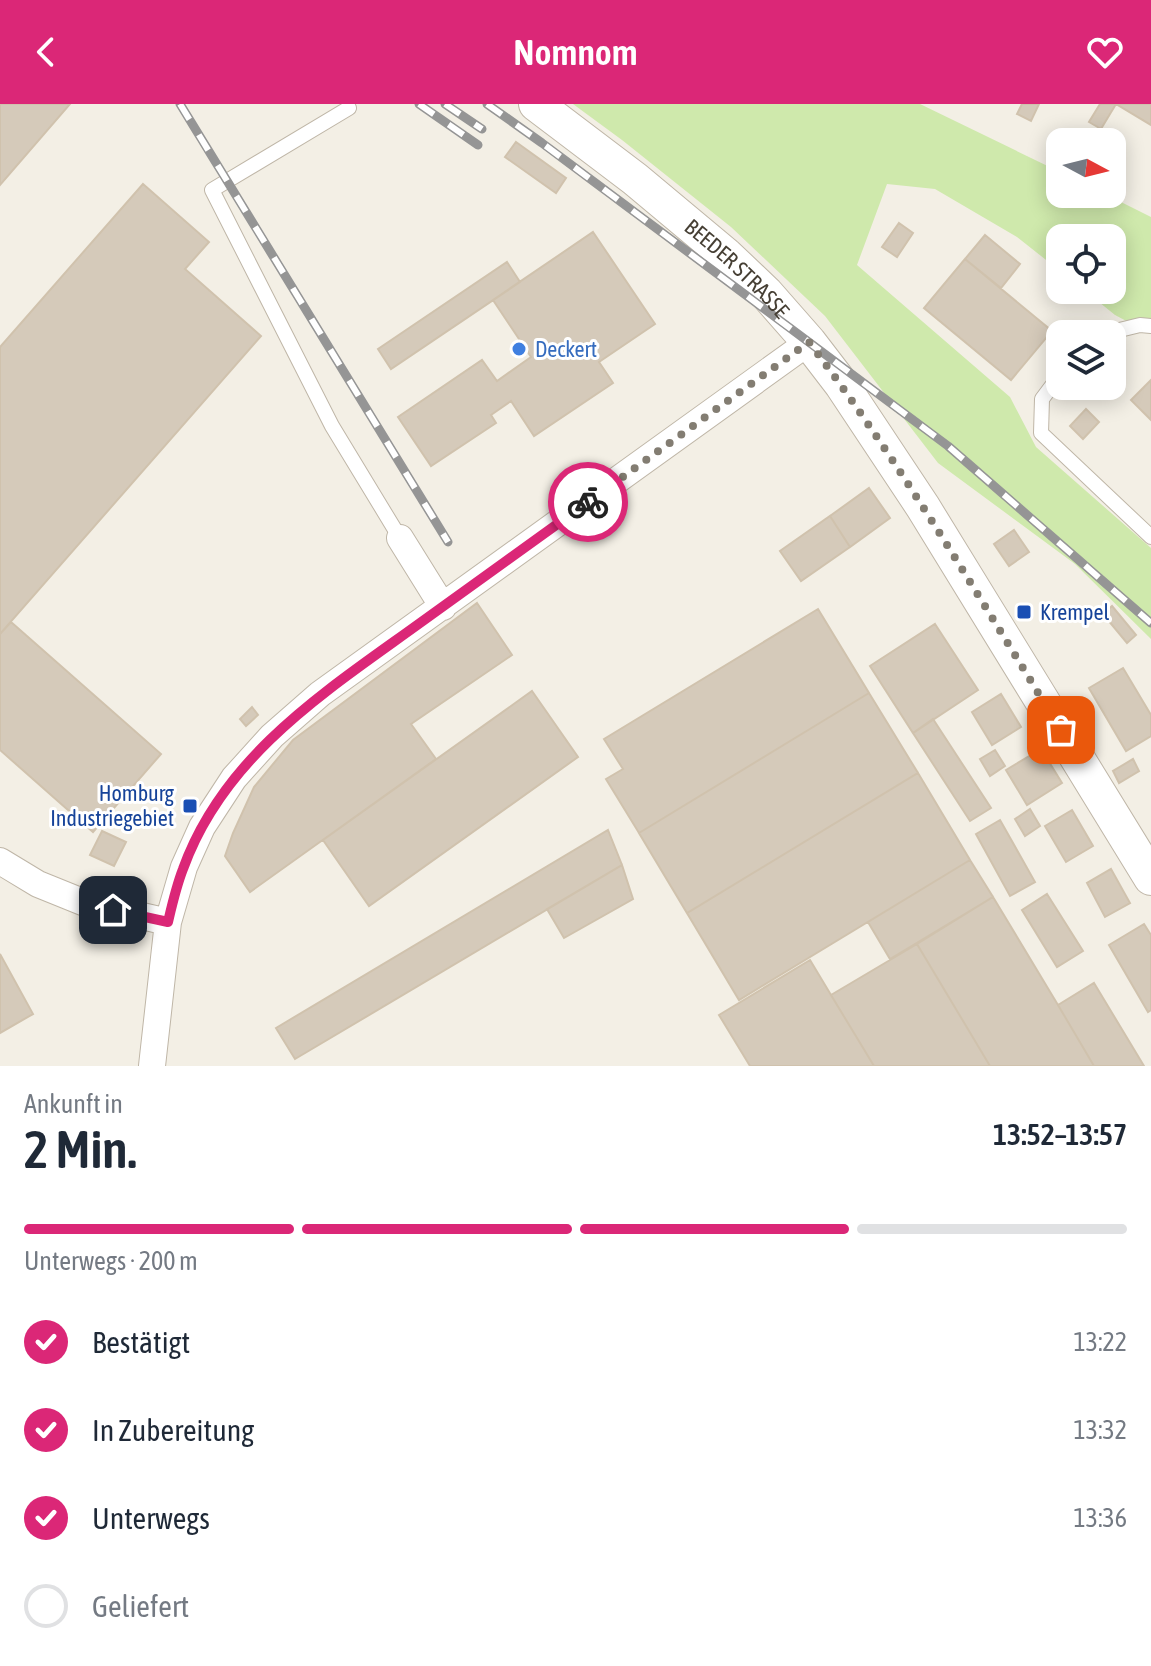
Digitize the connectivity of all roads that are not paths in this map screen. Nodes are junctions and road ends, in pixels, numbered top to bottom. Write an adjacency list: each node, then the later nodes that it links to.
1 (536, 104): 5 (street, BEEDER STRASSE)
2 (349, 108): 8 (lane)
3 (1151, 326): 4 (lane)
4 (1126, 328)
5 (809, 342): 9 (street); 11 (street, BEEDER STRASSE)
6 (1046, 394): 7 (lane)
7 (1151, 537)
8 (400, 538): 9 (street)
9 (443, 607): 12 (street)
10 (0, 861): 12 (street)
11 (1151, 878)
12 (168, 922): 13 (street)
13 (152, 1066)

